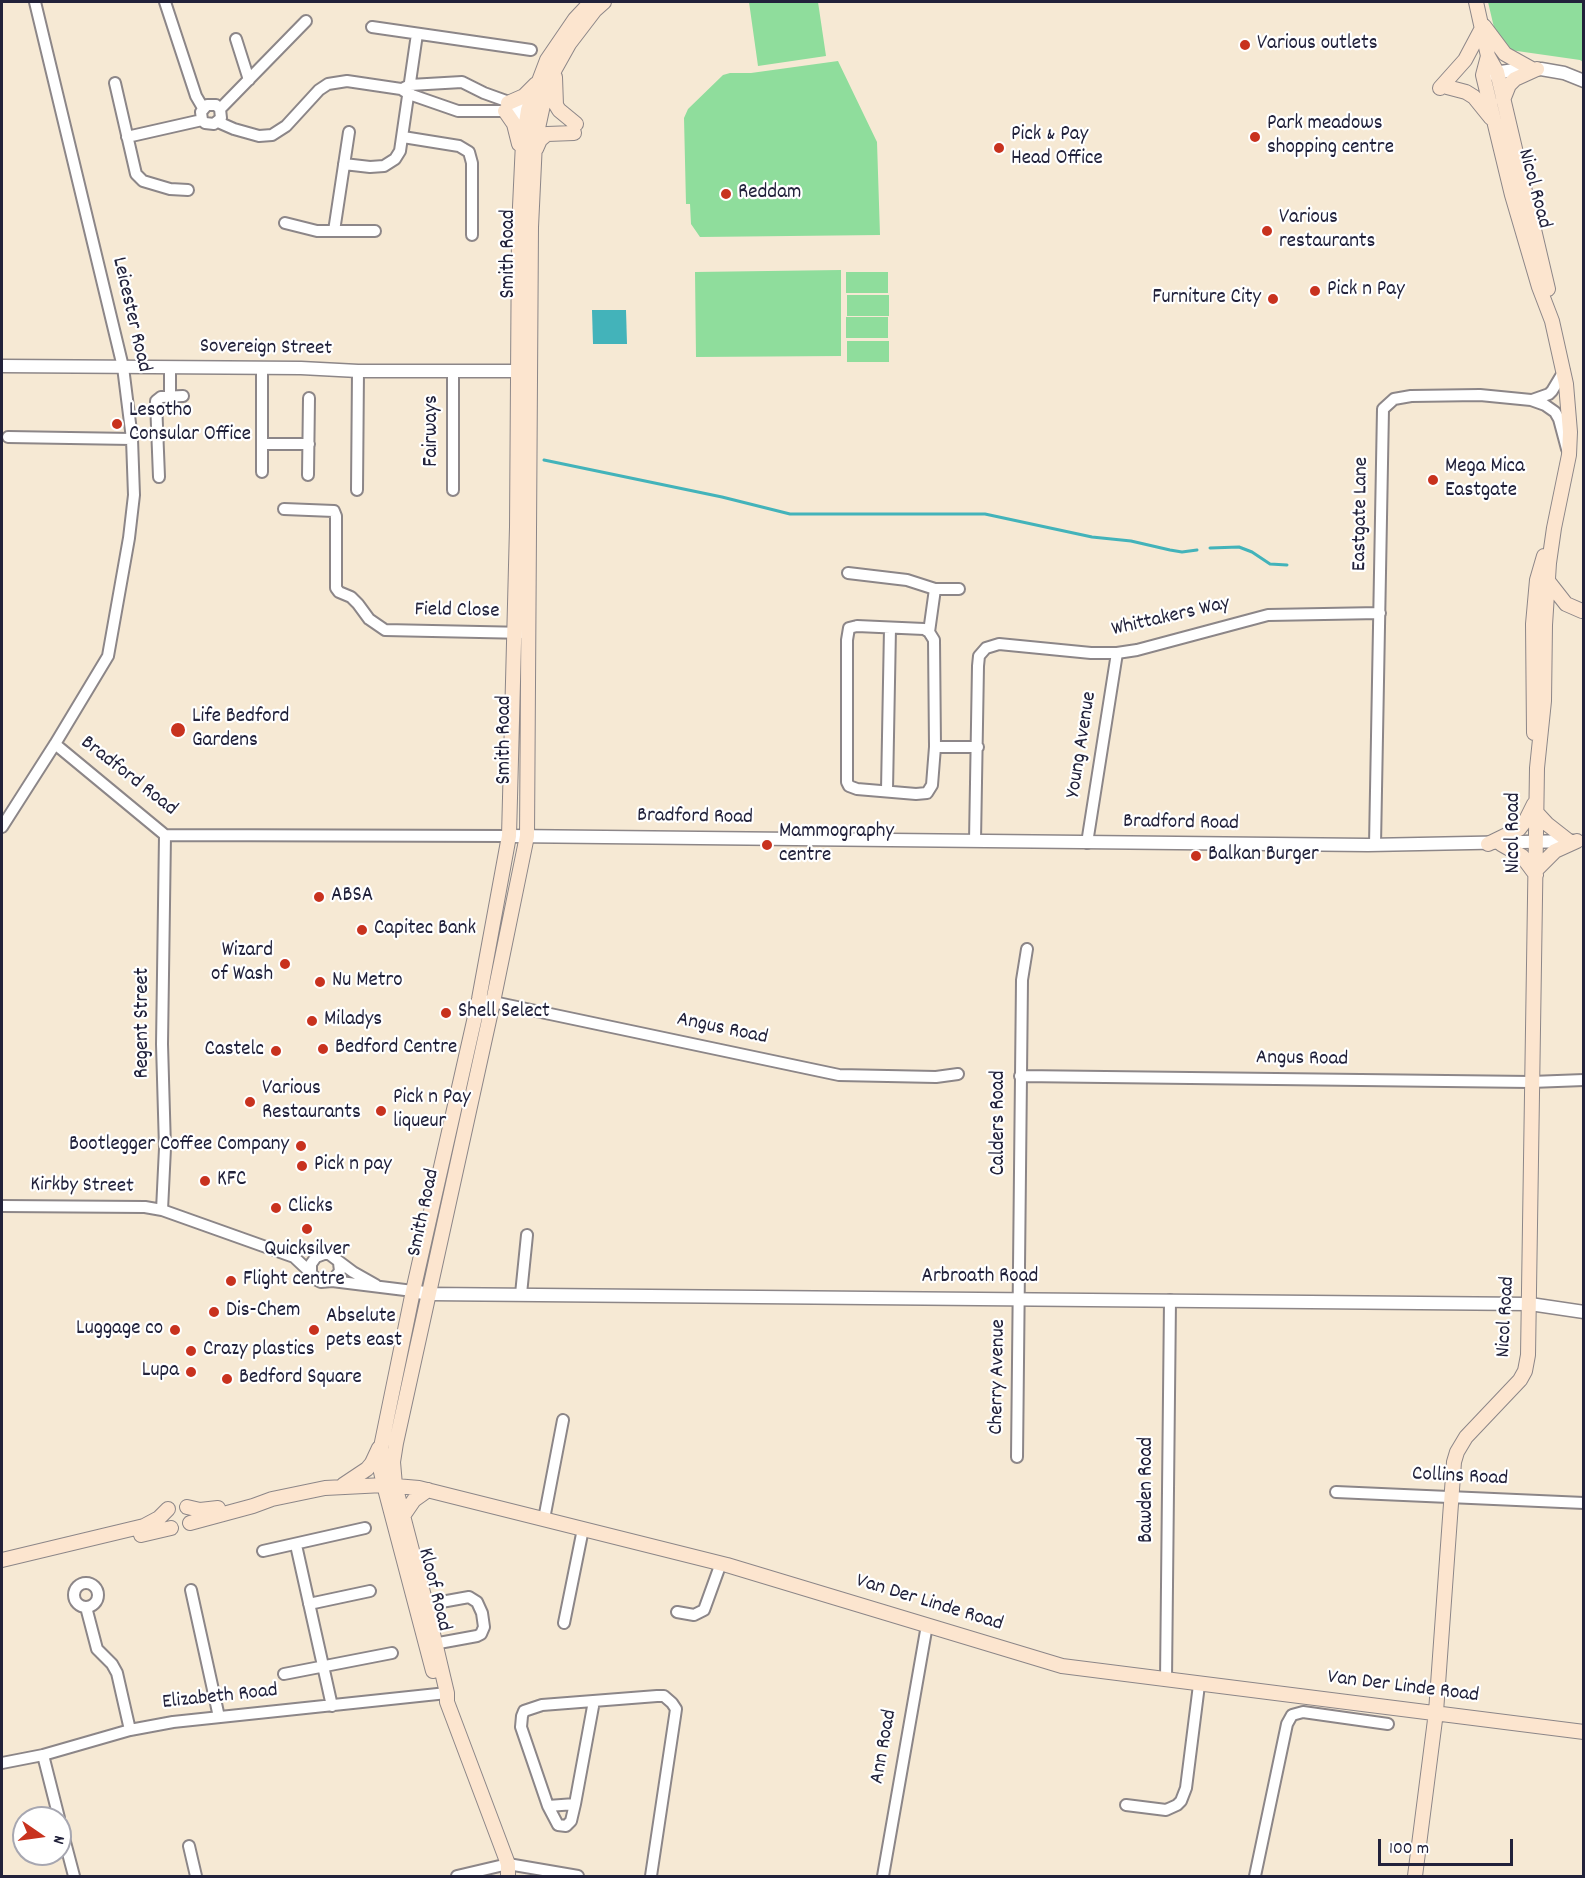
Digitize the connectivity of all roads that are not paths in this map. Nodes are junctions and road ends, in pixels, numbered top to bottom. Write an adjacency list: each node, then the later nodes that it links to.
1 (35, 2): 41 (street, Leicester Road)
2 (165, 2): 22 (street)
3 (1476, 2): 6 (main road)
4 (595, 4): 11 (main road, Smith Road); 17 (main road, Smith Road)
5 (306, 21): 14 (street)
6 (1482, 25): 12 (main road); 13 (main road); 28 (main road)
7 (372, 27): 8 (street)
8 (417, 34): 10 (street); 18 (street)
9 (236, 39): 14 (street)
10 (531, 50)
11 (555, 69): 25 (main road, Smith Road); 32 (main road)
12 (1535, 69): 13 (street); 15 (street); 20 (main road)
13 (1490, 73): 20 (main road, Nicol Road); 28 (main road, Nicol Road)
14 (249, 80): 23 (street)
15 (1584, 81)
16 (115, 83): 30 (street)
17 (537, 83): 21 (main road); 25 (main road, Smith Road)
18 (407, 90): 19 (street); 24 (street); 27 (street); 31 (street)
19 (484, 93): 21 (street); 24 (street)
20 (1503, 100): 39 (main road, Nicol Road)
21 (506, 107): 24 (street); 25 (street); 32 (main road)
22 (203, 108): 23 (street); 26 (street)
23 (220, 109): 27 (street)
24 (480, 112)
25 (533, 115): 32 (main road, Smith Road)
26 (202, 120): 27 (street); 30 (street)
27 (218, 122)
28 (1496, 124): 39 (main road, Nicol Road)
29 (349, 132): 33 (street)
30 (127, 136): 34 (street)
31 (403, 137): 33 (street); 38 (street)
32 (527, 158): 46 (main road, Smith Road)
33 (344, 164): 36 (street)
34 (188, 190)
35 (285, 223): 36 (street)
36 (334, 231): 37 (street)
37 (375, 231)
38 (472, 235)
39 (1549, 312): 47 (main road, Nicol Road)
40 (2, 366): 41 (street, Sovereign Street)
41 (123, 367): 42 (street, Sovereign Street); 53 (street, Leicester Road)
42 (170, 367): 43 (street, Sovereign Street); 48 (street)
43 (262, 368): 44 (street, Sovereign Street); 54 (street)
44 (358, 371): 45 (street, Sovereign Street); 60 (street)
45 (453, 371): 46 (street, Sovereign Street); 61 (street, Fairways)
46 (525, 371): 72 (main road, Smith Road); 73 (main road, Smith Road)
47 (1563, 371): 51 (street); 56 (main road, Nicol Road)
48 (170, 396): 49 (street); 59 (street)
49 (183, 396)
50 (309, 398): 55 (street)
51 (1532, 400): 56 (street, Eastgate Lane); 69 (street, Eastgate Lane)
52 (8, 437): 53 (street)
53 (132, 439): 75 (street, Leicester Road)
54 (262, 444): 55 (street); 57 (street)
55 (309, 444): 58 (street)
56 (1569, 455): 63 (main road, Nicol Road)
57 (262, 472)
58 (308, 475)
59 (159, 477)
60 (357, 490)
61 (453, 490)
62 (284, 509): 72 (street, Field Close)
63 (1554, 528): 65 (main road, Nicol Road); 78 (main road, Nicol Road)
64 (848, 573): 66 (street)
65 (1548, 581): 68 (main road); 78 (main road, Nicol Road)
66 (935, 589): 67 (street); 71 (street)
67 (959, 589)
68 (1581, 611)
69 (1380, 613): 74 (street, Whittakers Way); 90 (street, Eastgate Lane)
70 (890, 628): 71 (street); 79 (street); 79 (street)
71 (929, 632): 76 (street)
72 (513, 633): 73 (street, Field Close); 84 (main road, Smith Road)
73 (528, 633): 83 (main road, Smith Road)
74 (1117, 653): 77 (street, Whittakers Way); 87 (street, Young Avenue)
75 (55, 744): 81 (street, Leicester Road); 82 (street, Bradford Road)
76 (934, 747): 77 (street); 79 (street)
77 (978, 747): 85 (street, Whittakers Way)
78 (1537, 768): 80 (main road, Nicol Road)
79 (887, 790)
80 (1536, 805): 86 (main road); 88 (main road, Nicol Road); 89 (main road)
81 (2, 827)
82 (165, 835): 84 (street, Bradford Road); 99 (street, Regent Street)
83 (527, 836): 84 (street, Bradford Road); 85 (street, Bradford Road); 93 (main road, Smith Road)
84 (509, 837): 93 (main road, Smith Road)
85 (975, 841): 87 (street, Bradford Road)
86 (1577, 842): 88 (street, Bradford Road); 91 (main road)
87 (1087, 843): 90 (street, Bradford Road)
88 (1536, 843): 89 (street, Bradford Road); 91 (main road, Nicol Road)
89 (1494, 844): 90 (street, Bradford Road); 91 (main road)
90 (1375, 845)
91 (1536, 872): 97 (main road, Nicol Road)
92 (1027, 949): 95 (street, Calders Road)
93 (486, 1001): 94 (street, Angus Road); 107 (main road, Smith Road); 108 (main road, Smith Road)
94 (958, 1074)
95 (1020, 1076): 97 (street, Angus Road); 110 (street, Calders Road)
96 (1584, 1080): 97 (street, Angus Road)
97 (1531, 1082): 112 (main road, Nicol Road)
98 (2, 1206): 99 (street, Kirkby Street)
99 (162, 1210): 101 (street)
100 (527, 1235): 109 (street)
101 (294, 1257): 102 (street); 104 (street)
102 (316, 1257): 103 (street); 104 (street)
103 (339, 1263): 105 (street); 106 (street, Arbroath Road)
104 (312, 1272): 105 (street)
105 (332, 1281): 106 (street, Arbroath Road)
106 (376, 1285): 107 (street, Arbroath Road)
107 (413, 1291): 108 (street, Arbroath Road); 115 (main road, Smith Road)
108 (429, 1294): 109 (street, Arbroath Road); 116 (main road, Smith Road)
109 (520, 1294): 110 (street, Arbroath Road)
110 (1019, 1298): 111 (street, Arbroath Road); 117 (street, Cherry Avenue)
111 (1170, 1300): 112 (street, Arbroath Road); 150 (street, Bawden Road)
112 (1530, 1304): 113 (street, Arbroath Road); 122 (main road, Nicol Road)
113 (1584, 1312)
114 (563, 1420): 128 (street)
115 (385, 1428): 118 (main road, Smith Road); 119 (main road)
116 (396, 1443): 118 (main road, Smith Road); 120 (main road)
117 (1017, 1457)
118 (389, 1485): 119 (main road, Van Der Linde Road); 120 (main road, Van Der Linde Road); 127 (main road, Kloof Road)
119 (348, 1486): 123 (main road, Van Der Linde Road); 127 (main road)
120 (423, 1489): 127 (main road); 128 (main road, Van Der Linde Road)
121 (1336, 1492): 122 (street, Collins Road)
122 (1451, 1498): 124 (street, Collins Road); 155 (main road, Nicol Road)
123 (272, 1499): 125 (main road, Van Der Linde Road); 129 (main road, Van Der Linde Road)
124 (1584, 1503)
125 (187, 1507): 126 (main road); 129 (main road)
126 (168, 1509): 130 (main road); 135 (main road)
127 (397, 1514): 141 (main road, Kloof Road)
128 (544, 1519): 132 (main road, Van Der Linde Road)
129 (190, 1523): 130 (main road)
130 (171, 1528): 137 (main road)
131 (365, 1528): 133 (street)
132 (583, 1528): 136 (main road, Van Der Linde Road); 144 (street)
133 (296, 1545): 134 (street); 140 (street)
134 (263, 1551)
135 (2, 1560)
136 (721, 1563): 143 (street); 145 (main road, Van Der Linde Road)
137 (2, 1565)
138 (191, 1590): 156 (street)
139 (370, 1591): 140 (street)
140 (309, 1604): 148 (street)
141 (421, 1605): 146 (main road, Kloof Road); 146 (street)
142 (86, 1607): 158 (street)
143 (677, 1612)
144 (564, 1623)
145 (927, 1625): 150 (main road, Van Der Linde Road); 172 (street, Ann Road)
146 (431, 1645): 152 (main road, Kloof Road)
147 (392, 1653): 148 (street)
148 (323, 1666): 149 (street); 154 (street)
149 (284, 1674)
150 (1166, 1680): 151 (main road, Van Der Linde Road)
151 (1199, 1685): 155 (main road, Van Der Linde Road); 163 (street)
152 (445, 1696): 154 (street, Elizabeth Road); 167 (main road, Kloof Road)
153 (594, 1701): 162 (street); 165 (street); 171 (street)
154 (332, 1706): 156 (street, Elizabeth Road)
155 (1436, 1712): 159 (main road, Van Der Linde Road); 174 (main road, Nicol Road)
156 (219, 1717): 158 (street, Elizabeth Road)
157 (1388, 1724): 173 (street)
158 (130, 1730): 160 (street, Elizabeth Road)
159 (1584, 1732)
160 (43, 1755): 161 (street, Elizabeth Road); 164 (street)
161 (2, 1763)
162 (574, 1804): 165 (street); 165 (street)
163 (1126, 1805)
164 (56, 1806)
165 (549, 1806)
166 (189, 1846): 168 (street)
167 (508, 1870): 169 (street); 170 (street)
168 (196, 1876)
169 (457, 1876)
170 (578, 1876)
171 (651, 1876)
172 (883, 1876)
173 (1255, 1876)
174 (1415, 1876)

